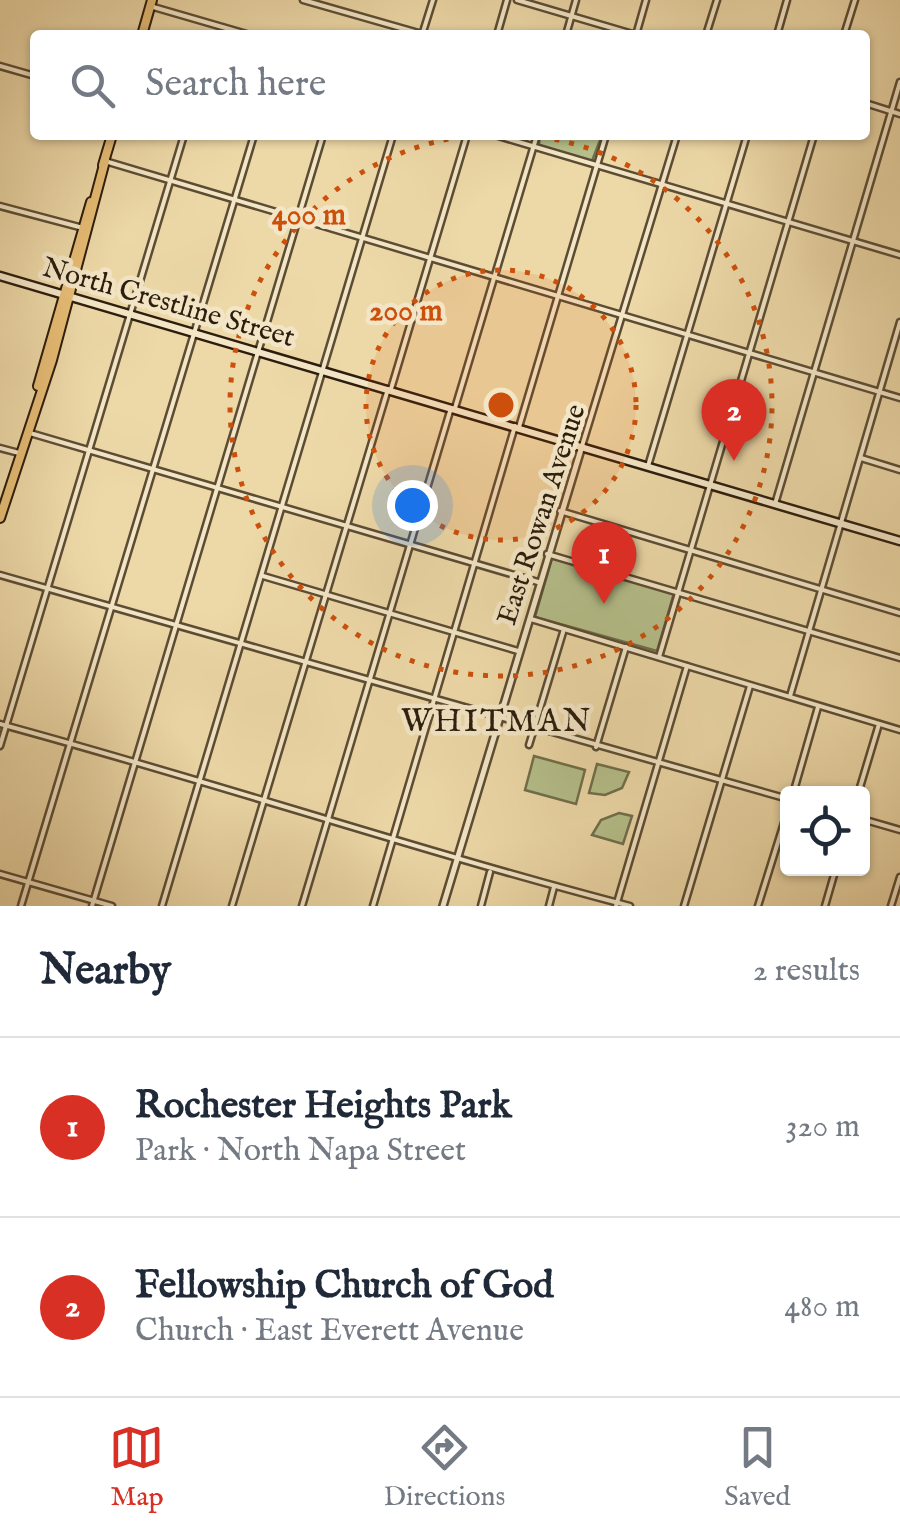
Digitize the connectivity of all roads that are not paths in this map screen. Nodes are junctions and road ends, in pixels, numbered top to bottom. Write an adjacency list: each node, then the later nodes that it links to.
1 (303, 0): 16 (street)
2 (432, 0): 17 (street)
3 (507, 0): 18 (street)
4 (517, 0): 11 (street)
5 (576, 0): 11 (street)
6 (646, 0): 21 (street)
7 (717, 0): 22 (street)
8 (787, 0): 23 (street)
9 (855, 0): 24 (street)
10 (151, 3): 12 (street); 13 (main road)
11 (572, 16): 19 (street); 20 (street)
12 (216, 25): 14 (street); 15 (street)
13 (143, 30)
14 (214, 30)
15 (233, 30)
16 (405, 30)
17 (423, 30)
18 (498, 30)
19 (568, 30)
20 (619, 30)
21 (637, 30)
22 (708, 30)
23 (778, 30)
24 (846, 30)
25 (0, 66): 26 (street)
26 (30, 75)
27 (900, 82): 29 (street)
28 (870, 104): 29 (street)
29 (892, 111): 30 (street); 55 (street)
30 (900, 114)
31 (111, 140): 44 (main road)
32 (182, 140): 46 (street)
33 (252, 140): 48 (street)
34 (322, 140): 51 (street)
35 (392, 140): 54 (street)
36 (465, 140): 57 (street)
37 (512, 140): 43 (street)
38 (535, 140): 43 (street)
39 (605, 140): 45 (street)
40 (675, 140): 47 (street, East Rowan Avenue)
41 (745, 140): 49 (street)
42 (813, 140): 52 (street)
43 (533, 146): 45 (street); 59 (street)
44 (105, 161): 46 (street); 53 (main road); 60 (main road)
45 (598, 166): 47 (street); 61 (street)
46 (170, 181): 48 (street); 62 (street)
47 (662, 185): 49 (street); 63 (street, East Rowan Avenue)
48 (234, 200): 51 (street); 65 (street)
49 (726, 204): 52 (street); 66 (street)
50 (0, 206): 53 (street)
51 (298, 219): 54 (street); 67 (street)
52 (788, 222): 55 (street); 68 (street)
53 (82, 228): 60 (main road)
54 (363, 238): 57 (street); 69 (street)
55 (852, 241): 56 (street); 70 (street)
56 (900, 255)
57 (430, 258): 59 (street); 71 (street)
58 (0, 276): 60 (main road, North Crestline Street)
59 (494, 277): 61 (street); 74 (street)
60 (67, 293): 62 (main road, North Crestline Street); 76 (main road)
61 (558, 296): 63 (street); 75 (street)
62 (132, 312): 65 (main road, North Crestline Street); 79 (street)
63 (623, 315): 66 (street); 77 (street, East Rowan Avenue)
64 (900, 325): 72 (street)
65 (196, 332): 67 (main road, North Crestline Street); 83 (street)
66 (687, 334): 68 (street); 82 (street)
67 (260, 350): 69 (main road, North Crestline Street); 86 (street)
68 (750, 353): 70 (street); 85 (street)
69 (324, 370): 71 (main road, North Crestline Street); 88 (street)
70 (814, 372): 72 (street); 87 (street)
71 (390, 389): 74 (main road, North Crestline Street); 92 (street)
72 (880, 392): 73 (street); 81 (street)
73 (900, 398)
74 (453, 408): 75 (main road, North Crestline Street); 94 (street)
75 (517, 427): 77 (main road, North Crestline Street); 97 (street)
76 (26, 432): 79 (street); 80 (main road)
77 (582, 446): 82 (main road, North Crestline Street); 89 (street, East Rowan Avenue)
78 (0, 448): 80 (street)
79 (90, 450): 83 (street); 101 (street)
80 (19, 453): 90 (main road)
81 (860, 458): 84 (street); 91 (street)
82 (648, 466): 85 (main road, North Crestline Street)
83 (155, 469): 86 (street); 105 (street)
84 (900, 470)
85 (711, 485): 87 (main road, North Crestline Street); 95 (street)
86 (219, 488): 88 (street); 109 (street)
87 (775, 504): 91 (main road, North Crestline Street)
88 (283, 507): 92 (street); 99 (street)
89 (560, 511): 95 (street); 96 (street, East Rowan Avenue)
90 (0, 518)
91 (841, 524): 93 (main road, North Crestline Street); 102 (street)
92 (345, 526): 94 (street); 104 (street)
93 (900, 541)
94 (410, 545): 97 (street); 107 (street)
95 (691, 550): 102 (street); 103 (street)
96 (547, 554): 100 (street, East Rowan Avenue); 103 (street)
97 (474, 564): 100 (street); 112 (street)
98 (0, 574): 101 (street)
99 (263, 576): 104 (street); 113 (street)
100 (538, 582): 108 (street, East Rowan Avenue)
101 (50, 589): 105 (street); 127 (street)
102 (822, 590): 106 (street); 111 (street)
103 (678, 592): 111 (street); 116 (street)
104 (325, 595): 107 (street); 118 (street)
105 (114, 607): 109 (street); 130 (street)
106 (900, 613)
107 (390, 614): 112 (street); 120 (street)
108 (528, 618): 110 (street); 115 (street, East Rowan Avenue)
109 (178, 626): 113 (street); 134 (street)
110 (564, 629): 114 (street); 128 (street)
111 (809, 631): 117 (street); 122 (street)
112 (454, 633): 115 (street); 123 (street)
113 (242, 645): 118 (street); 137 (street)
114 (626, 648): 116 (street); 133 (street)
115 (518, 652): 125 (street, East Rowan Avenue)
116 (659, 656): 119 (street)
117 (900, 658)
118 (304, 664): 120 (street); 141 (street)
119 (688, 665): 121 (street); 135 (street)
120 (369, 682): 123 (street); 142 (street)
121 (750, 684): 122 (street); 136 (street)
122 (790, 696): 124 (street)
123 (434, 701): 125 (street); 146 (street)
124 (818, 706): 126 (street); 138 (street)
125 (498, 719): 128 (street); 147 (street, East Rowan Avenue)
126 (879, 724): 129 (street); 139 (street)
127 (3, 725): 130 (street); 132 (street)
128 (534, 730): 131 (street); 133 (street)
129 (900, 730)
130 (72, 744): 134 (street); 152 (street)
131 (529, 744)
132 (0, 746)
133 (596, 747): 135 (street)
134 (135, 763): 137 (street); 154 (street)
135 (659, 764): 136 (street); 155 (street)
136 (721, 781): 140 (street); 166 (street)
137 (200, 782): 141 (street); 158 (street)
138 (794, 786)
139 (860, 786)
140 (780, 797)
141 (263, 800): 142 (street); 159 (street)
142 (328, 819): 146 (street); 160 (street)
143 (870, 822): 144 (street)
144 (900, 830)
145 (780, 836): 167 (street)
146 (394, 838): 147 (street); 161 (street)
147 (457, 857): 148 (street); 162 (street, East Rowan Avenue)
148 (490, 871): 153 (street); 163 (street)
149 (0, 874): 152 (street)
150 (833, 876): 168 (street)
151 (900, 877): 169 (street)
152 (28, 882): 154 (street); 156 (street)
153 (554, 887): 155 (street); 164 (street)
154 (92, 903): 157 (street)
155 (616, 904): 165 (street)
156 (22, 906)
157 (112, 906)
158 (162, 906)
159 (232, 906)
160 (302, 906)
161 (373, 906)
162 (442, 906)
163 (480, 906)
164 (549, 906)
165 (630, 906)
166 (684, 906)
167 (758, 906)
168 (824, 906)
169 (891, 906)

